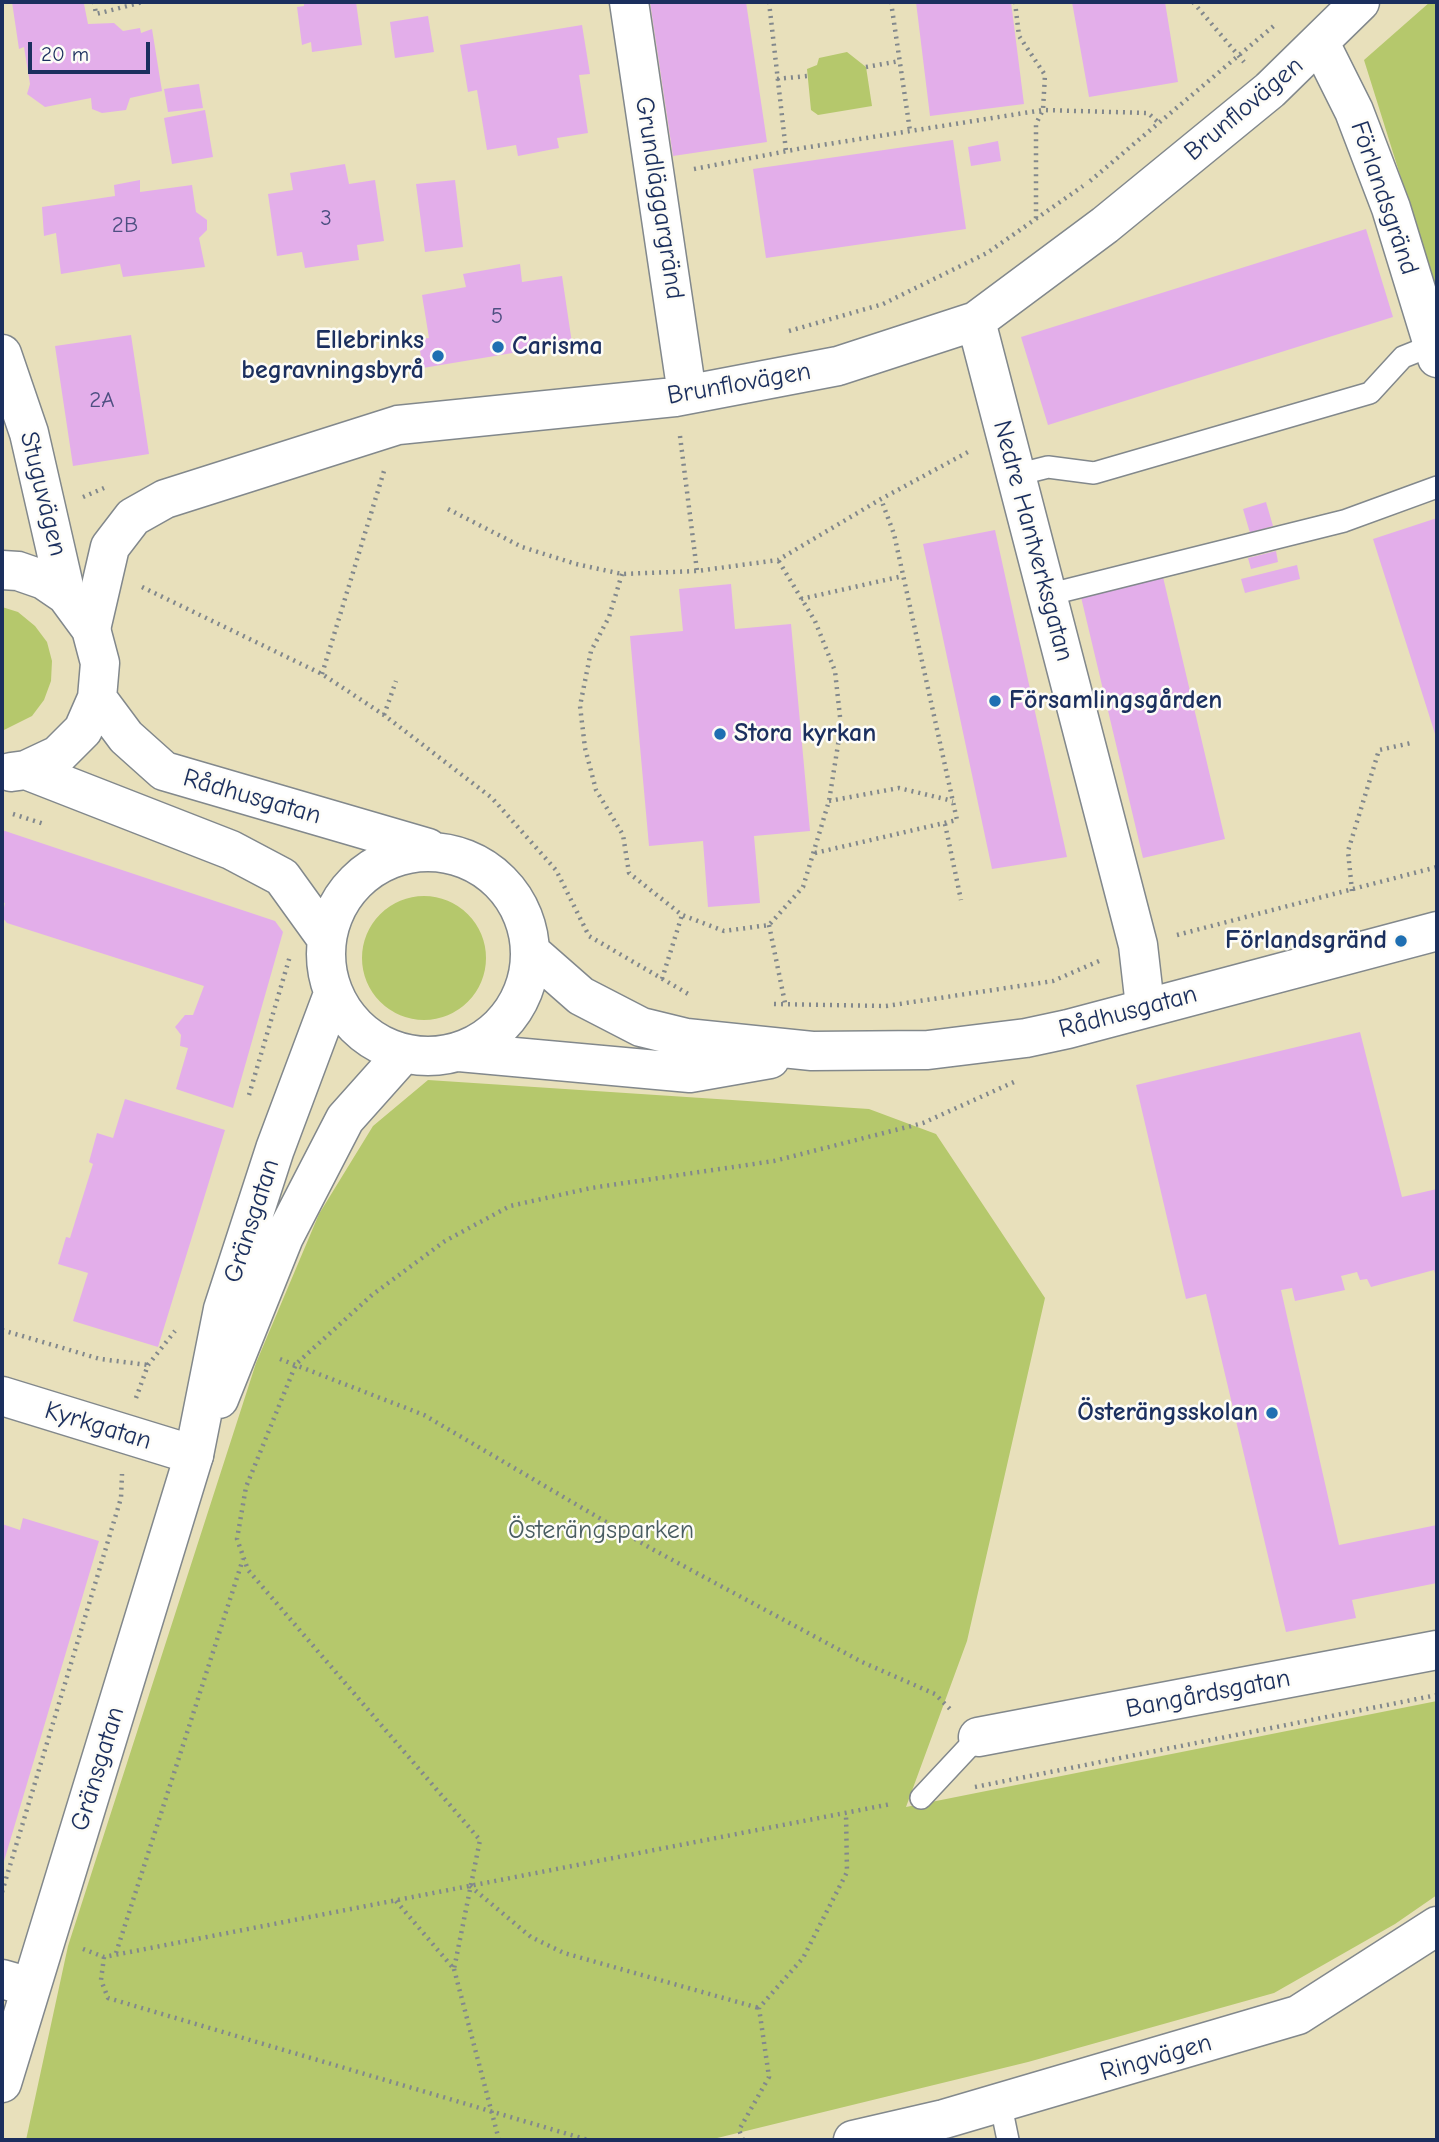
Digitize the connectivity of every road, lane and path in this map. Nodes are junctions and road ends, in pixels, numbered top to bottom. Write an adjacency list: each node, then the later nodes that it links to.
1 (94, 2): 2 (path)
2 (143, 2)
3 (629, 2): 22 (main road, Grundläggargränd)
4 (769, 2): 15 (path)
5 (891, 2): 12 (path)
6 (1015, 2): 17 (path)
7 (1192, 2): 11 (path)
8 (1360, 2): 10 (main road, Brunflovägen)
9 (1280, 20): 11 (path)
10 (1320, 43): 16 (main road, Brunflovägen); 26 (main road, Förlandsgränd)
11 (1238, 55): 16 (path); 18 (path)
12 (900, 61): 13 (path); 19 (path)
13 (866, 67)
14 (807, 76): 15 (path)
15 (778, 79): 20 (path)
16 (1270, 90): 21 (main road, Brunflovägen)
17 (1043, 110): 18 (path); 19 (path); 23 (path)
18 (1158, 122): 21 (path); 23 (path)
19 (910, 131): 20 (path)
20 (786, 151): 22 (path)
21 (1192, 153): 24 (main road, Brunflovägen)
22 (655, 176): 28 (main road, Grundläggargränd)
23 (1035, 220): 25 (path)
24 (976, 321): 28 (main road, Brunflovägen); 30 (main road, Nedre Hantverksgatan)
25 (782, 333)
26 (1435, 352): 32 (lane)
27 (2, 354): 34 (main road, Stuguvägen)
28 (687, 394): 29 (main road, Brunflovägen)
29 (398, 425): 37 (main road, Brunflovägen); 47 (path)
30 (1005, 433): 32 (main road, Nedre Hantverksgatan); 35 (path)
31 (680, 435): 40 (path)
32 (1016, 475): 44 (main road, Nedre Hantverksgatan)
33 (1437, 487): 44 (lane)
34 (46, 496): 37 (path); 43 (main road, Stuguvägen)
35 (881, 499): 38 (path); 42 (path)
36 (448, 509): 41 (path)
37 (110, 547): 46 (main road, Brunflovägen); 47 (path)
38 (778, 560): 40 (path); 45 (path)
39 (2, 570): 43 (main road)
40 (697, 570): 41 (path)
41 (622, 573): 63 (path)
42 (903, 576): 45 (path); 54 (path)
43 (66, 595): 46 (main road)
44 (1047, 595): 67 (main road, Nedre Hantverksgatan)
45 (801, 599): 53 (path)
46 (91, 629): 49 (main road)
47 (321, 674): 50 (path)
48 (396, 681): 50 (path)
49 (97, 698): 52 (main road); 58 (main road, Rådhusgatan)
50 (384, 715): 70 (path)
51 (1411, 743): 61 (path)
52 (14, 771): 66 (main road, Rådhusgatan)
53 (829, 801): 54 (path); 59 (path)
54 (953, 801): 56 (path)
55 (2, 810): 57 (path)
56 (945, 824): 59 (path); 62 (path)
57 (54, 827)
58 (437, 851): 66 (main road); 69 (main road)
59 (815, 853): 64 (path)
60 (1437, 867): 61 (path)
61 (1352, 891): 67 (path)
62 (961, 900)
63 (682, 915): 64 (path); 70 (path)
64 (769, 925): 74 (path)
65 (1437, 931): 75 (main road, Rådhusgatan)
66 (326, 938): 71 (main road)
67 (1138, 945): 74 (path); 75 (main road, Nedre Hantverksgatan)
68 (290, 952): 79 (path)
69 (532, 953): 76 (main road, Rådhusgatan); 77 (main road)
70 (662, 979): 72 (path)
71 (333, 994): 78 (main road); 87 (main road, Gränsgatan)
72 (692, 996)
73 (771, 1003): 74 (path)
74 (785, 1004)
75 (1145, 1006): 76 (main road, Rådhusgatan)
76 (812, 1051): 77 (main road, Rådhusgatan)
77 (459, 1052): 78 (main road)
78 (403, 1054): 87 (main road, Gränsgatan)
79 (248, 1099)
80 (923, 1123): 83 (path)
81 (179, 1327): 84 (path)
82 (2, 1330): 84 (path)
83 (296, 1364): 88 (path); 91 (path)
84 (148, 1365): 86 (path)
85 (2, 1396): 86 (main road, Kyrkgatan)
86 (123, 1434): 87 (main road, Kyrkgatan); 95 (path)
87 (194, 1455): 100 (main road, Gränsgatan)
88 (243, 1558): 94 (path); 98 (path)
89 (1437, 1650): 91 (main road, Bangårdsgatan)
90 (1437, 1695): 92 (path)
91 (978, 1738): 92 (lane)
92 (921, 1798): 93 (path)
93 (846, 1813): 94 (path); 101 (path)
94 (469, 1886): 96 (path); 99 (path); 101 (path)
95 (2, 1892)
96 (396, 1901): 98 (path); 99 (path)
97 (1437, 1926): 103 (main road, Ringvägen)
98 (116, 1954): 105 (path)
99 (454, 1969): 104 (path, bridge)
100 (16, 1983): 102 (main road, Gränsgatan)
101 (759, 2008): 106 (path)
102 (2, 2083)
103 (1000, 2101): 107 (main road, Ringvägen); 108 (lane)
104 (499, 2140)
105 (587, 2140)
106 (743, 2140)
107 (853, 2140)
108 (1008, 2140)

